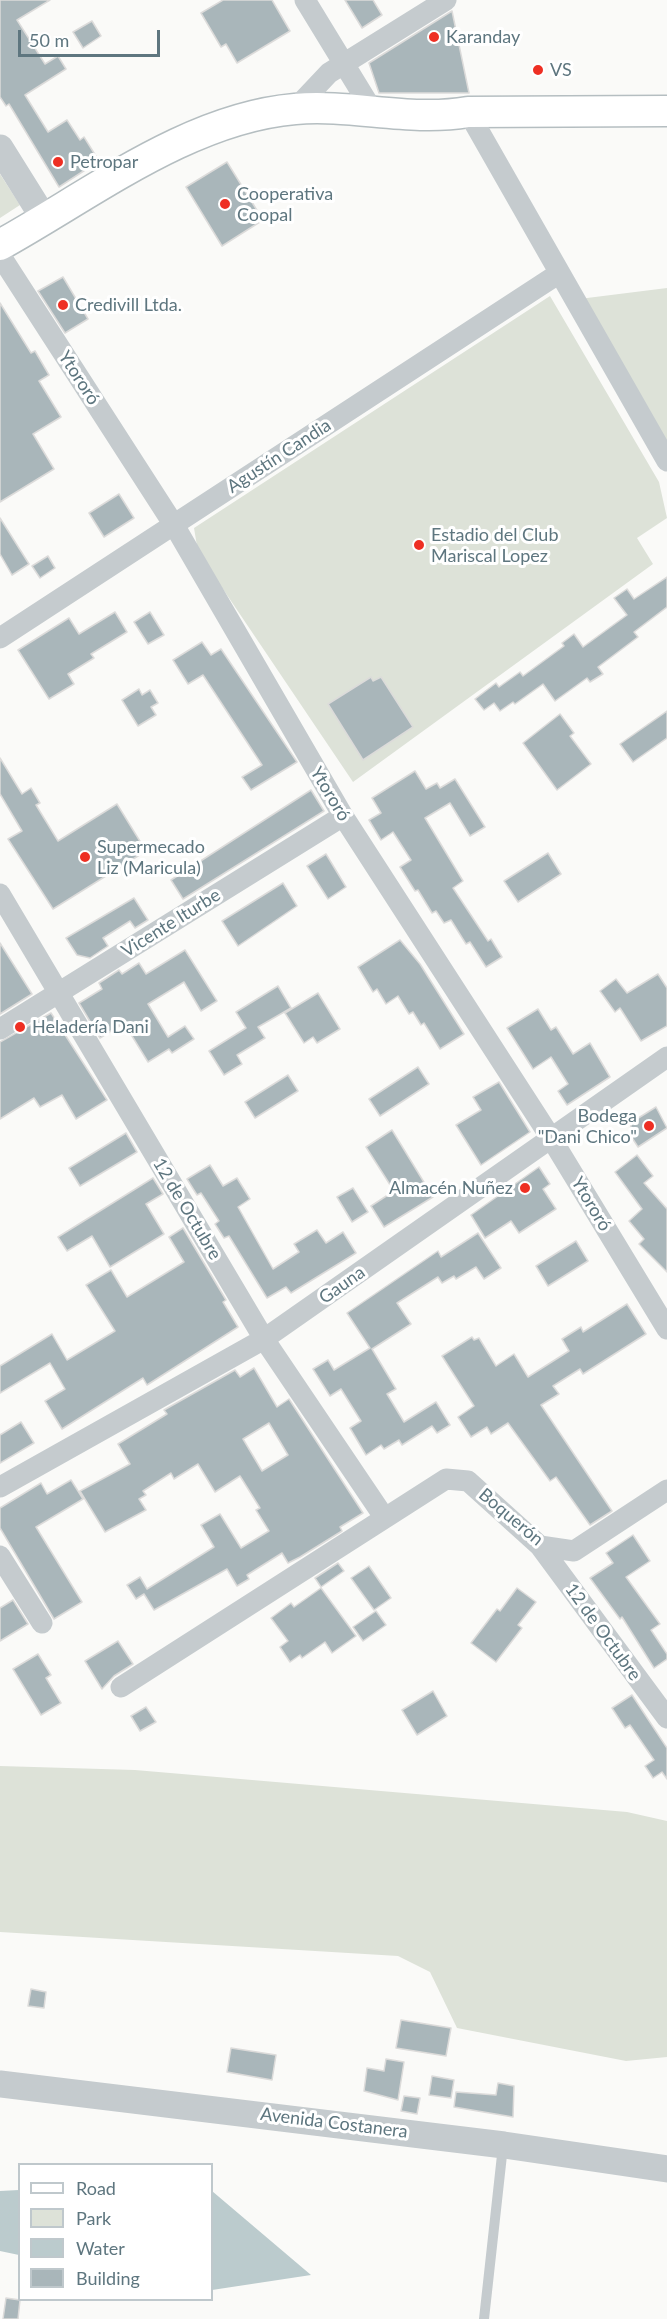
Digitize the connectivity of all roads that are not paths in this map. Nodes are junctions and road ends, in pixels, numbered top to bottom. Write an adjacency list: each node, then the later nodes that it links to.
1 (305, 0): 3 (street)
2 (446, 0): 3 (street)
3 (343, 63): 4 (street); 6 (street)
4 (296, 109): 6 (main road); 10 (main road)
5 (667, 111): 7 (main road)
6 (374, 113): 7 (main road)
7 (463, 118): 8 (main road); 13 (street)
8 (667, 126)
9 (0, 148): 10 (street)
10 (45, 220): 11 (main road)
11 (0, 245)
12 (0, 255): 15 (street, Ytororó)
13 (558, 274): 14 (street); 15 (street, Agustín Candia)
14 (667, 461)
15 (174, 525): 16 (street, Agustín Candia); 17 (street, Ytororó)
16 (0, 638)
17 (343, 816): 19 (street, Vicente Iturbe); 22 (street, Ytororó)
18 (0, 894): 19 (street, 12 de Octubre)
19 (58, 993): 20 (street, Vicente Iturbe); 24 (street, 12 de Octubre)
20 (0, 1029)
21 (667, 1057): 22 (street, Gauna)
22 (551, 1138): 23 (street, Ytororó); 24 (street, Gauna)
23 (667, 1329)
24 (264, 1339): 25 (street, Gauna); 27 (street, 12 de Octubre)
25 (0, 1487)
26 (667, 1490): 28 (street, Boquerón)
27 (384, 1517): 28 (street, Boquerón); 31 (street)
28 (540, 1546): 32 (street, 12 de Octubre)
29 (0, 1556): 30 (street)
30 (42, 1623)
31 (121, 1688)
32 (667, 1718)
33 (0, 2084): 34 (street, Avenida Costanera)
34 (504, 2145): 35 (street, Avenida Costanera); 36 (lane)
35 (667, 2169)
36 (484, 2319)

